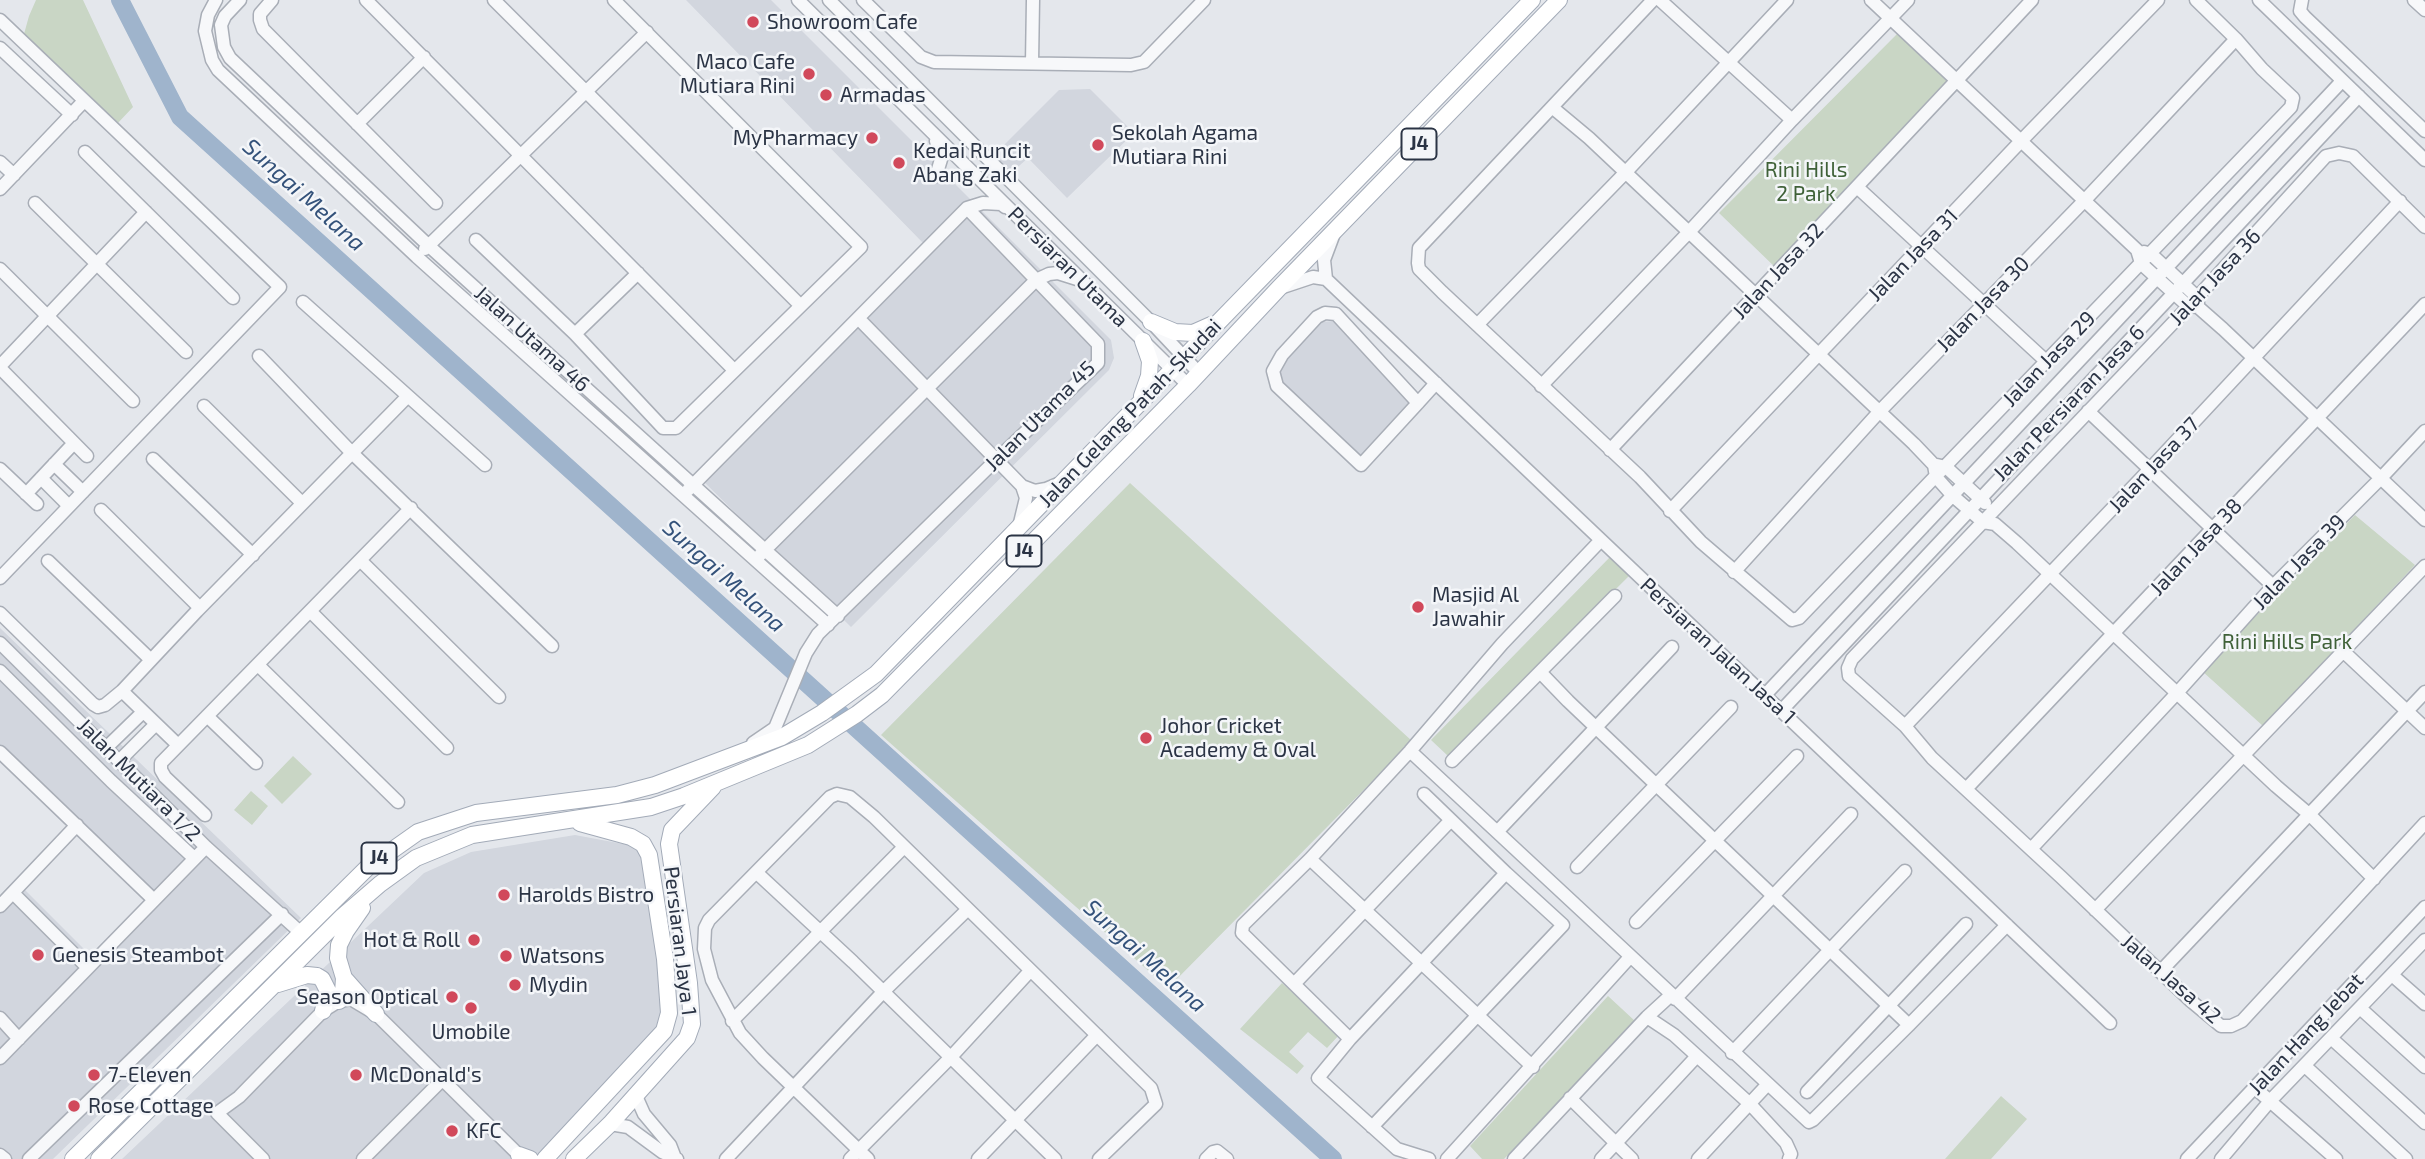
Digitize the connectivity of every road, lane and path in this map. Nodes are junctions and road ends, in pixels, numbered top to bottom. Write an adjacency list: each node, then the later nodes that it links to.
1 (216, 0): 67 (street, Jalan Utama 46)
2 (240, 0): 64 (street, Jalan Utama 46)
3 (272, 0): 40 (street)
4 (366, 0): 29 (street)
5 (494, 0): 34 (street)
6 (614, 0): 26 (street)
7 (798, 0): 42 (street, Persiaran Utama)
8 (829, 0): 87 (street, Persiaran Utama)
9 (863, 0): 30 (street)
10 (1033, 0): 30 (street)
11 (1204, 0): 30 (street)
12 (1532, 0): 86 (main road, Jalan Gelang Patah-Skudai / J4)
13 (1559, 0): 61 (main road, Jalan Gelang Patah-Skudai / J4)
14 (1653, 0): 37 (street)
15 (1660, 0): 31 (street)
16 (1787, 0): 31 (street)
17 (1871, 0): 24 (street)
18 (1908, 0): 24 (street)
19 (2032, 0): 32 (street, Jalan Jasa 32)
20 (2158, 0): 43 (street, Jalan Jasa 31)
21 (2196, 0): 27 (street)
22 (2259, 0): 33 (street)
23 (2302, 0): 41 (street)
24 (1891, 18): 32 (street); 39 (street)
25 (0, 20): 36 (street)
26 (647, 32): 34 (street); 80 (street)
27 (2236, 39): 53 (street, Jalan Jasa 30); 66 (street, Jalan Jasa 29)
28 (0, 48): 38 (street)
29 (424, 57): 40 (street); 45 (street)
30 (1031, 63)
31 (1728, 64): 39 (street); 48 (street)
32 (1956, 80): 43 (street); 51 (street, Jalan Jasa 32)
33 (2343, 81): 35 (street); 71 (street, Jalan Persiaran Jasa 6)
34 (586, 92): 45 (street); 80 (street)
35 (2359, 96): 46 (street); 76 (street, Jalan Persiaran Jasa 6)
36 (84, 101): 38 (street); 131 (street)
37 (1553, 108): 48 (street); 88 (street)
38 (72, 115): 49 (street)
39 (1792, 120): 62 (street)
40 (357, 124): 56 (street)
41 (2425, 131)
42 (932, 133): 50 (street); 59 (street, Persiaran Utama)
43 (2021, 141): 53 (street); 65 (street, Jalan Jasa 31)
44 (85, 152): 58 (street)
45 (520, 156): 64 (street); 70 (street)
46 (2425, 160)
47 (0, 162): 49 (street)
48 (1625, 173): 62 (street); 88 (street)
49 (14, 175): 52 (street)
50 (936, 176)
51 (1857, 187): 65 (street); 77 (street, Jalan Jasa 32)
52 (0, 189)
53 (2084, 201): 66 (street); 81 (street, Jalan Jasa 30)
54 (2400, 201): 60 (street); 82 (street, Jalan Jasa 36); 95 (street, Jalan Jasa 37)
55 (35, 203): 68 (street)
56 (436, 203)
57 (967, 208): 59 (street); 72 (street, Jalan Utama 45); 85 (street)
58 (146, 212): 68 (street); 78 (street)
59 (1012, 212): 74 (street, Persiaran Utama)
60 (2425, 227)
61 (1336, 230): 73 (street); 75 (main road, Jalan Gelang Patah-Skudai / J4)
62 (1689, 232): 77 (street); 103 (street)
63 (476, 240): 89 (street)
64 (429, 246): 67 (street); 129 (street, Jalan Utama 46)
65 (1921, 248): 81 (street); 92 (street, Jalan Jasa 31)
66 (2143, 256): 71 (street); 96 (street, Jalan Jasa 29)
67 (417, 257): 133 (street, Jalan Utama 46)
68 (98, 264): 84 (street); 91 (street)
69 (0, 269): 84 (street)
70 (638, 273): 89 (street); 99 (street)
71 (2162, 274): 76 (street); 128 (street, Jalan Persiaran Jasa 6)
72 (1036, 279): 74 (street); 104 (street); 119 (street, Jalan Utama 45)
73 (1326, 279): 75 (street); 101 (street, Persiaran Jalan Jasa 1)
74 (1084, 283): 90 (street, Persiaran Utama)
75 (1279, 288): 100 (main road, Jalan Gelang Patah-Skudai / J4)
76 (2178, 289): 82 (street); 135 (street, Jalan Persiaran Jasa 6)
77 (1755, 295): 92 (street); 115 (street, Jalan Jasa 32)
78 (233, 298)
79 (303, 302): 105 (street)
80 (800, 304): 99 (street)
81 (1983, 304): 96 (street); 111 (street, Jalan Jasa 30)
82 (2195, 304): 95 (street); 110 (street, Jalan Jasa 36)
83 (2425, 304): 112 (street, Jalan Jasa 38)
84 (47, 315): 97 (street); 106 (street)
85 (858, 318): 104 (street); 129 (street)
86 (1223, 318): 87 (main road); 94 (main road, Jalan Gelang Patah-Skudai / J4)
87 (1151, 322): 94 (street, Persiaran Utama)
88 (1477, 325): 103 (street)
89 (575, 334): 99 (street)
90 (1143, 341): 98 (street, Persiaran Utama); 107 (main road)
91 (186, 352)
92 (1817, 354): 111 (street); 142 (street, Jalan Jasa 31)
93 (259, 356): 116 (street)
94 (1185, 357): 98 (main road, Jalan Gelang Patah-Skudai / J4); 100 (street, Persiaran Utama)
95 (2253, 359): 112 (street); 124 (street, Jalan Jasa 37)
96 (2047, 362): 123 (street, Jalan Jasa 29)
97 (0, 367): 114 (street)
98 (1171, 369): 102 (street, Persiaran Utama); 107 (main road, Jalan Gelang Patah-Skudai / J4)
99 (734, 370)
100 (1199, 373): 102 (main road, Jalan Gelang Patah-Skudai / J4)
101 (1436, 383): 108 (street); 147 (street, Persiaran Jalan Jasa 1)
102 (1188, 385): 200 (main road, Jalan Gelang Patah-Skudai / J4)
103 (1541, 386): 115 (street)
104 (927, 389): 119 (street); 148 (street)
105 (407, 397): 116 (street); 121 (street)
106 (133, 401)
107 (1140, 402): 127 (main road, Jalan Gelang Patah-Skudai / J4)
108 (1418, 403): 108 (street)
109 (204, 407): 136 (street)
110 (2088, 411): 124 (street); 143 (street, Jalan Jasa 36)
111 (1879, 412): 123 (street); 154 (street, Jalan Jasa 30)
112 (2316, 418): 126 (street); 146 (street, Jalan Jasa 38)
113 (2425, 431): 126 (street, Jalan Jasa 39)
114 (74, 443): 117 (street); 120 (street)
115 (1610, 450): 142 (street)
116 (352, 453): 136 (street); 139 (street)
117 (88, 456)
118 (153, 459): 149 (street)
119 (996, 460): 130 (street); 162 (street, Jalan Utama 45)
120 (54, 464): 125 (street); 131 (street)
121 (485, 465)
122 (0, 469): 132 (street)
123 (1938, 469): 128 (street); 134 (street); 154 (street, Jalan Jasa 29)
124 (2150, 469): 146 (street); 155 (street, Jalan Jasa 37)
125 (41, 478): 132 (street); 138 (street)
126 (2381, 478): 144 (street); 157 (street, Jalan Jasa 39)
127 (1064, 481): 130 (street); 145 (main road, Jalan Gelang Patah-Skudai / J4)
128 (1964, 484): 134 (street, Jalan Persiaran Jasa 6); 135 (street)
129 (693, 485): 133 (street); 148 (street, Jalan Utama 46)
130 (1023, 486): 145 (street)
131 (83, 492): 138 (street)
132 (26, 494): 137 (street)
133 (683, 496): 151 (street, Jalan Utama 46)
134 (1953, 496): 141 (street); 177 (street, Jalan Persiaran Jasa 6)
135 (1979, 498): 141 (street, Jalan Persiaran Jasa 6); 143 (street)
136 (302, 503): 149 (street)
137 (37, 504)
138 (69, 506): 156 (street)
139 (411, 508): 150 (street); 165 (street)
140 (101, 510): 159 (street)
141 (1968, 510): 143 (street); 183 (street, Jalan Persiaran Jasa 6)
142 (1670, 511): 154 (street)
143 (1991, 519): 155 (street); 168 (street, Jalan Jasa 36)
144 (2425, 520)
145 (1018, 527): 194 (main road, Jalan Gelang Patah-Skudai / J4)
146 (2213, 529): 157 (street); 163 (street, Jalan Jasa 38)
147 (1601, 540): 177 (street, Persiaran Jalan Jasa 1); 192 (street)
148 (765, 550): 151 (street); 162 (street, Jalan Utama 46)
149 (253, 555): 159 (street)
150 (360, 560): 160 (street); 178 (street)
151 (755, 560): 162 (street, Jalan Utama 46)
152 (48, 561): 169 (street)
153 (2425, 566): 167 (street)
154 (1734, 572)
155 (2050, 574): 163 (street); 186 (street, Jalan Jasa 37)
156 (0, 578)
157 (2273, 586): 176 (street, Jalan Jasa 39)
158 (1615, 596): 172 (street)
159 (200, 608): 169 (street)
160 (311, 612): 170 (street); 191 (street)
161 (0, 613): 174 (street)
162 (833, 621): 194 (street, Jalan Utama 45)
163 (2115, 633): 176 (street); 202 (street, Jalan Jasa 38)
164 (0, 643): 173 (street, Jalan Mutiara 1/2)
165 (552, 646)
166 (1672, 648): 188 (street)
167 (2344, 652): 181 (street); 195 (street)
168 (1852, 659): 186 (street, Jalan Jasa 42)
169 (151, 660): 174 (street)
170 (258, 665): 184 (street); 204 (street)
171 (0, 671): 179 (street)
172 (1541, 673): 188 (street); 198 (street)
173 (49, 690): 179 (street); 190 (street, Jalan Mutiara 1/2)
174 (122, 691): 182 (street)
175 (2425, 692): 181 (street)
176 (2177, 693): 195 (street); 216 (street, Jalan Jasa 39)
177 (1765, 695): 183 (street, Persiaran Jalan Jasa 1)
178 (499, 697)
179 (35, 704): 217 (street)
180 (1731, 707): 201 (street)
181 (2408, 710): 187 (street); 207 (street)
182 (143, 712): 185 (street); 190 (street)
183 (1782, 712): 236 (street, Persiaran Jalan Jasa 1)
184 (207, 716): 189 (street); 199 (street)
185 (156, 724): 189 (street); 197 (street)
186 (1905, 726): 202 (street, Jalan Jasa 42)
187 (2425, 727)
188 (1596, 729): 201 (street); 212 (street)
189 (178, 745): 206 (street)
190 (107, 747): 197 (street, Jalan Mutiara 1/2)
191 (447, 748)
192 (1410, 751): 212 (street); 218 (street)
193 (0, 752): 211 (street)
194 (734, 755): 238 (main road, Jalan Gelang Patah-Skudai / J4)
195 (2244, 755): 207 (street); 231 (street)
196 (1797, 756): 213 (street)
197 (120, 760): 214 (street, Jalan Mutiara 1/2)
198 (1452, 761)
199 (256, 763)
200 (719, 780): 208 (main road, Jalan Gelang Patah-Skudai / J4); 243 (main road, Persiaran Jaya 1)
201 (1656, 785): 213 (street); 219 (street)
202 (1966, 789): 216 (street, Jalan Jasa 42)
203 (1424, 793): 209 (street)
204 (398, 802)
205 (1851, 814): 226 (street)
206 (205, 815)
207 (2310, 815): 223 (street); 247 (street)
208 (571, 820): 224 (main road, Jalan Gelang Patah-Skudai / J4); 242 (main road, Persiaran Jaya 1)
209 (1451, 820): 222 (street); 232 (street)
210 (2425, 823): 223 (street, Jalan Jasa 42)
211 (77, 825): 225 (street); 227 (street)
212 (1497, 832): 241 (street)
213 (1715, 841): 226 (street); 234 (street)
214 (206, 847): 217 (street); 233 (street, Jalan Mutiara 1/2)
215 (903, 848): 221 (street); 230 (street); 237 (street)
216 (2031, 849): 231 (street, Jalan Jasa 42)
217 (194, 858): 227 (street)
218 (1310, 859): 232 (street); 250 (street)
219 (1577, 867)
220 (1905, 871): 240 (street)
221 (757, 873): 237 (street); 263 (street)
222 (1506, 873): 244 (street); 260 (street)
223 (2375, 878): 247 (street, Jalan Jasa 42)
224 (380, 884): 249 (main road); 251 (main road, Jalan Gelang Patah-Skudai / J4)
225 (13, 893): 228 (street); 245 (street)
226 (1773, 897): 240 (street); 253 (street)
227 (154, 900): 245 (street)
228 (0, 906)
229 (2425, 907): 280 (street, Jalan Hang Jebat)
230 (967, 910): 246 (street); 252 (street)
231 (2095, 910): 247 (street, Jalan Jasa 42)
232 (1366, 911): 244 (street); 250 (street)
233 (282, 914): 238 (street, Jalan Mutiara 1/2); 297 (street)
234 (1636, 922)
235 (1966, 924): 256 (street)
236 (2007, 925): 264 (street, Persiaran Jalan Jasa 1); 265 (street)
237 (819, 931): 252 (street); 263 (street)
238 (300, 932): 298 (main road, Jalan Gelang Patah-Skudai / J4)
239 (2425, 940): 248 (street)
240 (1830, 950): 256 (street); 270 (street)
241 (1630, 957): 253 (street); 275 (street)
242 (665, 959): 243 (main road); 293 (main road, Persiaran Jaya 1)
243 (686, 960): 282 (main road, Persiaran Jaya 1)
244 (1423, 964): 260 (street); 269 (street)
245 (88, 968): 268 (street)
246 (1030, 971): 266 (street); 272 (street)
247 (2160, 972)
248 (2392, 975): 255 (street); 257 (street)
249 (344, 978): 254 (main road); 259 (main road)
250 (1294, 984): 269 (street)
251 (274, 986): 258 (main road); 299 (main road, Jalan Gelang Patah-Skudai / J4)
252 (883, 992): 272 (street); 279 (street)
253 (1673, 997): 261 (street); 270 (street)
254 (339, 1002): 258 (street); 259 (street)
255 (2425, 1004)
256 (1888, 1007): 265 (street); 281 (street)
257 (2360, 1008): 267 (street); 276 (street)
258 (323, 1011): 300 (street)
259 (376, 1014): 277 (street)
260 (1479, 1016): 275 (street); 289 (street)
261 (1647, 1017): 271 (street); 283 (street)
262 (0, 1018): 268 (street)
263 (732, 1021): 279 (street)
264 (2110, 1023)
265 (1909, 1025): 278 (street)
266 (1097, 1035): 286 (street); 306 (street)
267 (2331, 1038): 274 (street); 287 (street)
268 (19, 1039): 273 (street)
269 (1350, 1039): 289 (street)
270 (1732, 1052): 278 (street)
271 (1697, 1056): 285 (street); 290 (street)
272 (951, 1057): 286 (street); 292 (street)
273 (0, 1058)
274 (2305, 1066): 284 (street); 319 (street)
275 (1533, 1067): 310 (street)
276 (2425, 1067)
277 (442, 1080): 294 (street); 301 (street)
278 (1767, 1085): 285 (street)
279 (795, 1087): 292 (street); 303 (street)
280 (2255, 1088): 284 (street); 316 (street, Jalan Hang Jebat)
281 (1807, 1092)
282 (636, 1096): 288 (main road, Persiaran Jaya 1); 295 (street)
283 (1570, 1098): 290 (street); 311 (street)
284 (2270, 1101): 317 (street); 318 (street)
285 (1750, 1104): 314 (street); 315 (street)
286 (1017, 1120): 304 (street); 305 (street)
287 (2425, 1123)
288 (610, 1124): 295 (street); 302 (main road, Persiaran Jaya 1)
289 (1372, 1128): 309 (street)
290 (1616, 1143): 312 (street); 313 (street)
291 (0, 1155): 296 (street)
292 (859, 1156)
293 (545, 1157)
294 (524, 1158)
295 (676, 1158)
296 (5, 1159)
297 (29, 1159)
298 (73, 1159)
299 (99, 1159)
300 (263, 1159)
301 (363, 1159)
302 (574, 1159)
303 (726, 1159)
304 (978, 1159)
305 (1055, 1159)
306 (1100, 1159)
307 (1206, 1159): 308 (street)
308 (1227, 1159)
309 (1429, 1159)
310 (1447, 1159)
311 (1514, 1159)
312 (1601, 1159)
313 (1632, 1159)
314 (1698, 1159)
315 (1788, 1159)
316 (2187, 1159)
317 (2221, 1159)
318 (2336, 1159)
319 (2406, 1159)

